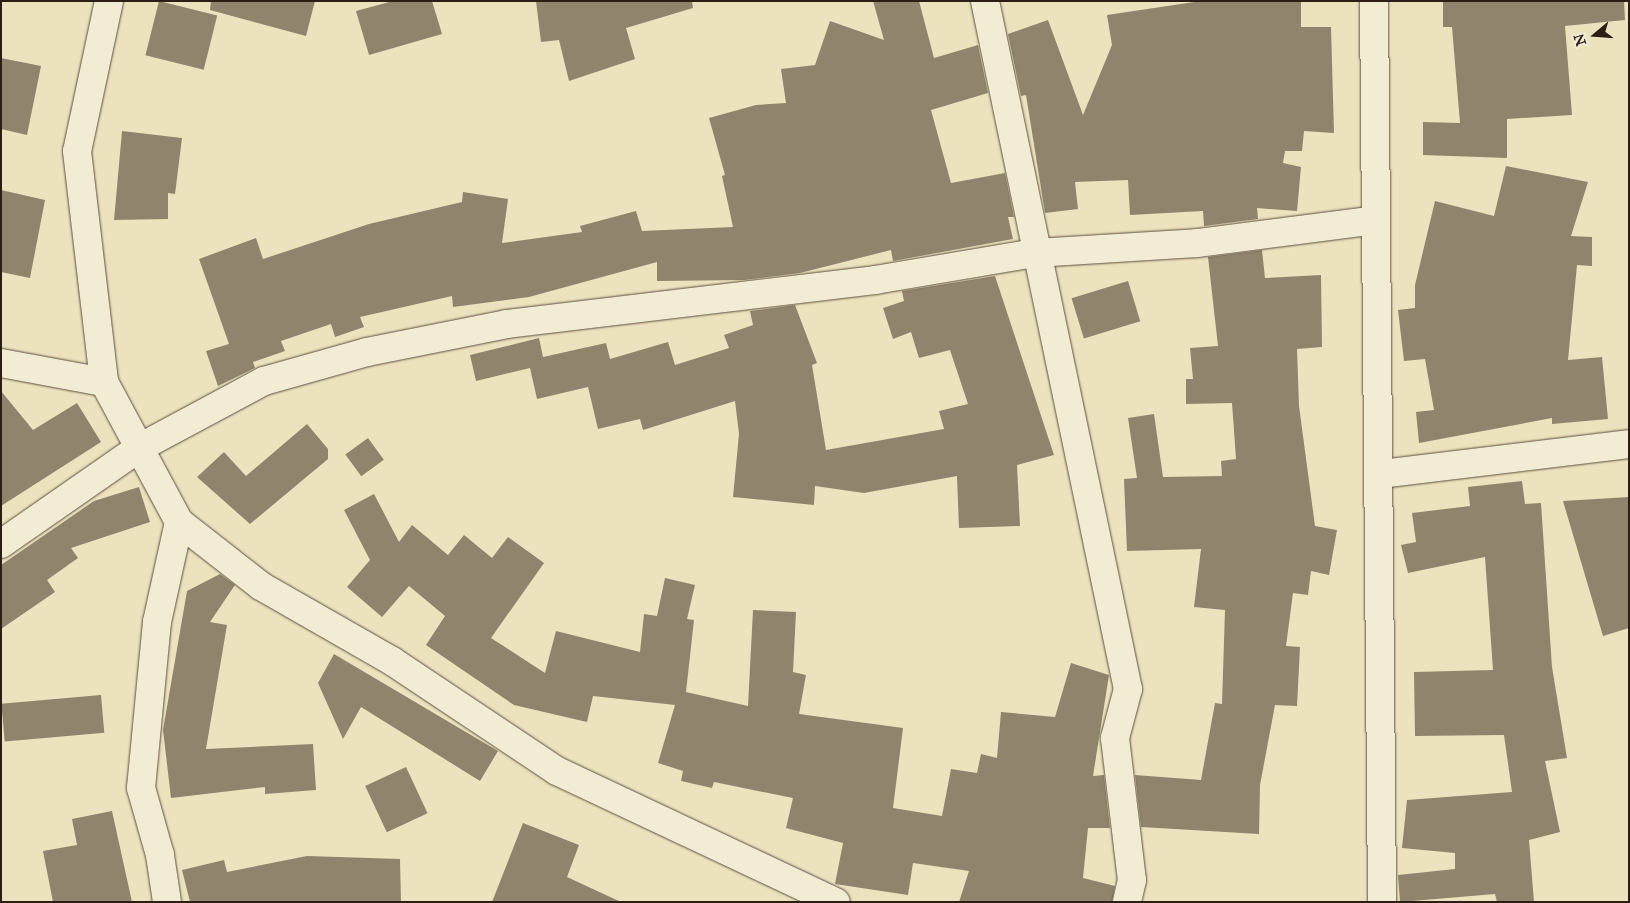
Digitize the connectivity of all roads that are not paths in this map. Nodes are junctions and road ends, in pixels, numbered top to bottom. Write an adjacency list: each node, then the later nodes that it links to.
1 (108, 1): 7 (street)
2 (985, 1): 5 (street)
3 (1374, 1): 4 (street)
4 (1376, 220): 5 (street); 10 (street)
5 (1035, 254): 9 (street); 15 (street)
6 (1, 363): 7 (street)
7 (104, 382): 9 (street)
8 (1629, 444): 10 (street)
9 (139, 448): 11 (street); 12 (street)
10 (1381, 474): 16 (street)
11 (179, 522): 13 (street); 14 (street)
12 (1, 544)
13 (167, 902)
14 (836, 902)
15 (1127, 902)
16 (1382, 902)

